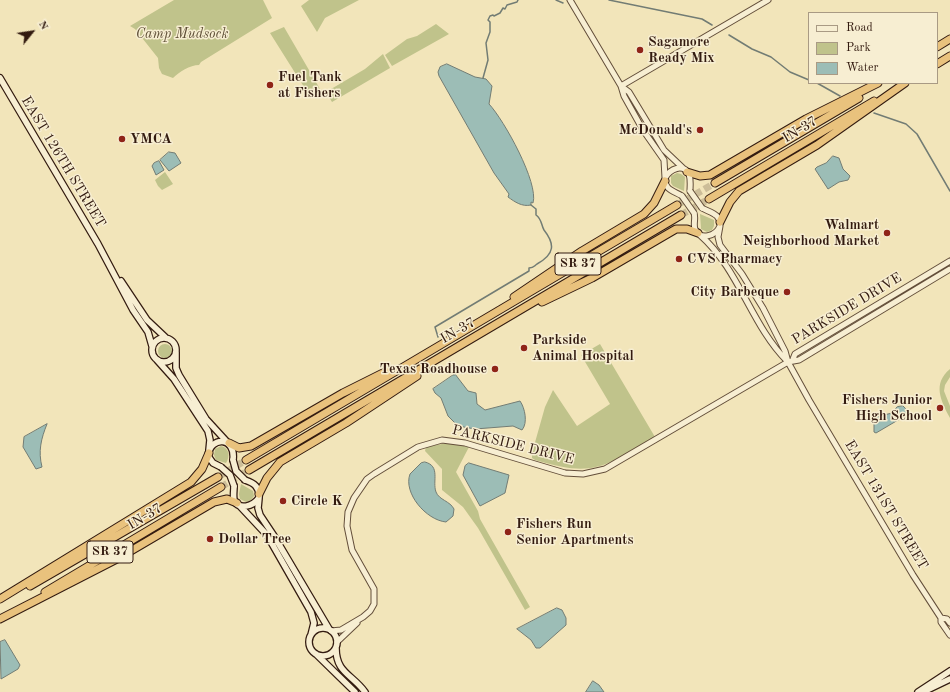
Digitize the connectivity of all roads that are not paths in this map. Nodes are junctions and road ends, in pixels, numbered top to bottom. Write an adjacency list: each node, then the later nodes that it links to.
1 (570, 0): 14 (street)
2 (768, 0): 14 (street)
3 (950, 38): 5 (highway)
4 (950, 42): 6 (highway)
5 (938, 47)
6 (938, 48)
7 (950, 56): 8 (highway)
8 (938, 63)
9 (0, 78): 23 (main road, EAST 126TH STREET)
10 (877, 84): 15 (highway)
11 (878, 84): 17 (highway, IN-37)
12 (903, 84): 18 (highway, IN-37)
13 (904, 84): 21 (highway)
14 (622, 86): 15 (street); 16 (street)
15 (685, 170): 16 (street); 21 (street, bridge)
16 (665, 180): 22 (street, bridge); 27 (highway)
17 (715, 183)
18 (709, 199)
19 (677, 205): 27 (highway, IN-37 / SR 37)
20 (681, 215): 26 (highway, IN-37 / SR 37)
21 (720, 224): 22 (street); 34 (street, EAST 131ST STREET)
22 (699, 234): 26 (highway); 34 (street, EAST 131ST STREET)
23 (106, 257): 28 (main road, EAST 126TH STREET); 29 (main road, EAST 126TH STREET)
24 (950, 261): 34 (street, PARKSIDE DRIVE)
25 (950, 269): 34 (street, PARKSIDE DRIVE)
26 (514, 314): 31 (highway, IN-37 / SR 37)
27 (480, 322): 30 (highway, IN-37 / SR 37)
28 (165, 338): 29 (main road); 32 (main road)
29 (152, 346): 33 (main road)
30 (433, 350): 35 (highway); 37 (highway, IN-37 / SR 37)
31 (452, 350): 38 (highway, IN-37 / SR 37); 41 (highway)
32 (176, 352): 33 (main road); 35 (main road)
33 (157, 360): 36 (main road)
34 (790, 361): 45 (street, PARKSIDE DRIVE); 46 (street, EAST 131ST STREET)
35 (228, 443): 36 (main road); 41 (main road, bridge)
36 (209, 452): 42 (main road, bridge); 43 (highway)
37 (246, 460)
38 (249, 470)
39 (218, 477): 44 (highway, IN-37 / SR 37)
40 (221, 487): 47 (highway, IN-37 / SR 37)
41 (259, 496): 42 (main road); 49 (main road)
42 (238, 504): 47 (highway); 50 (main road)
43 (0, 599)
44 (0, 604)
45 (363, 617): 49 (street, PARKSIDE DRIVE); 52 (street, PARKSIDE DRIVE)
46 (941, 618): 48 (street, EAST 131ST STREET); 51 (street, EAST 131ST STREET)
47 (0, 619)
48 (950, 623)
49 (330, 630): 50 (main road); 52 (main road)
50 (311, 635): 53 (main road)
51 (950, 635)
52 (336, 644): 53 (main road); 57 (main road)
53 (316, 654): 56 (main road)
54 (950, 671): 58 (main road)
55 (950, 679): 59 (main road)
56 (355, 692)
57 (365, 692)
58 (918, 692)
59 (923, 692)

